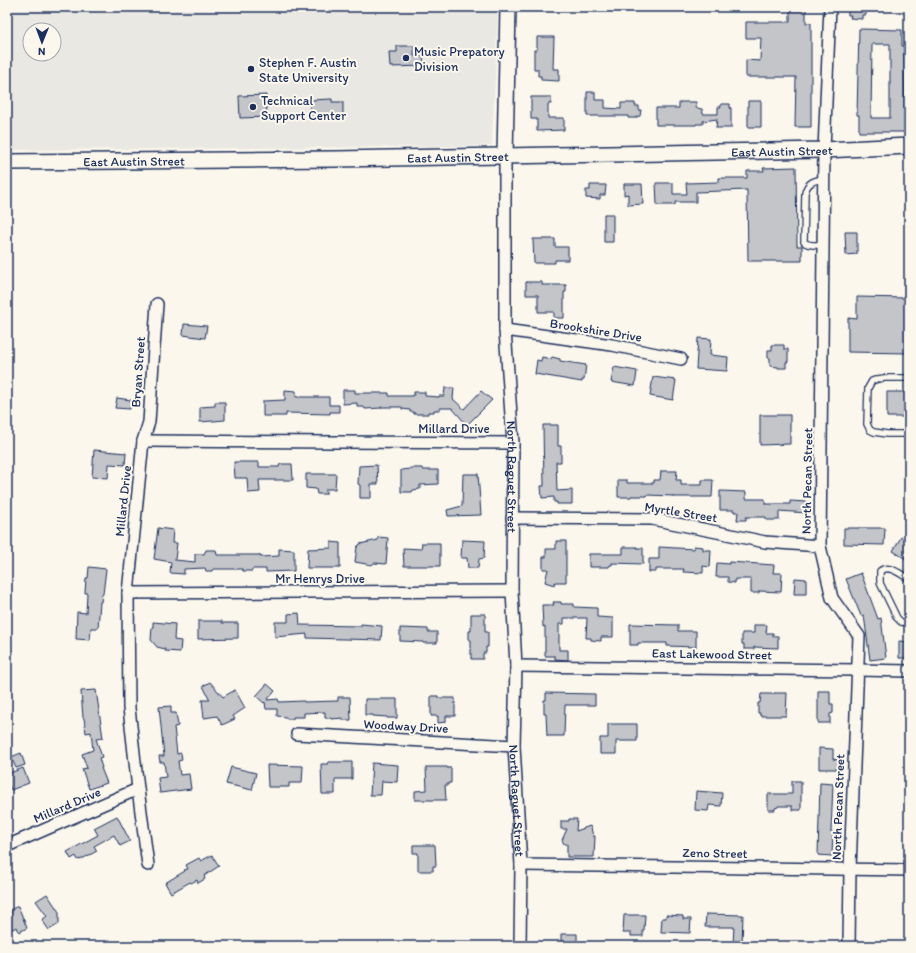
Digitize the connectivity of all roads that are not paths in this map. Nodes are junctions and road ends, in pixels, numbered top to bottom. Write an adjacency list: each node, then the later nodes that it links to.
1 (508, 7): 5 (main road, North Raguet Street)
2 (830, 7): 4 (street, North Pecan Street)
3 (909, 146): 4 (main road, East Austin Street)
4 (824, 150): 5 (main road, East Austin Street); 7 (street, North Pecan Street)
5 (505, 156): 6 (main road, East Austin Street); 10 (street, North Raguet Street)
6 (7, 162)
7 (824, 179): 8 (street, North Pecan Street); 8 (lane)
8 (823, 245): 17 (street, North Pecan Street)
9 (157, 304): 14 (street, Bryan Street)
10 (505, 330): 11 (street, Brookshire Drive); 15 (street, North Raguet Street)
11 (681, 359)
12 (909, 378): 13 (lane)
13 (909, 434)
14 (143, 441): 15 (street, Millard Drive); 20 (street, Millard Drive)
15 (513, 443): 16 (street, North Raguet Street)
16 (512, 518): 17 (street, Myrtle Street); 19 (street, North Raguet Street)
17 (820, 546): 23 (street, North Pecan Street)
18 (909, 579): 21 (lane)
19 (512, 591): 20 (street, Mr Henrys Drive); 22 (street, North Raguet Street)
20 (128, 593): 27 (street, Millard Drive)
21 (909, 624)
22 (516, 666): 23 (street, East Lakewood Street); 26 (street, North Raguet Street)
23 (857, 670): 24 (street, East Lakewood Street); 31 (street, North Pecan Street)
24 (909, 671)
25 (297, 734): 26 (street, Woodway Drive)
26 (514, 746): 30 (street, North Raguet Street)
27 (138, 789): 28 (street, Millard Drive); 29 (street)
28 (7, 846)
29 (148, 865)
30 (521, 865): 31 (street, Zeno Street); 33 (street, North Raguet Street)
31 (850, 869): 32 (street, Zeno Street); 34 (street, North Pecan Street)
32 (909, 870)
33 (520, 946)
34 (849, 946)

